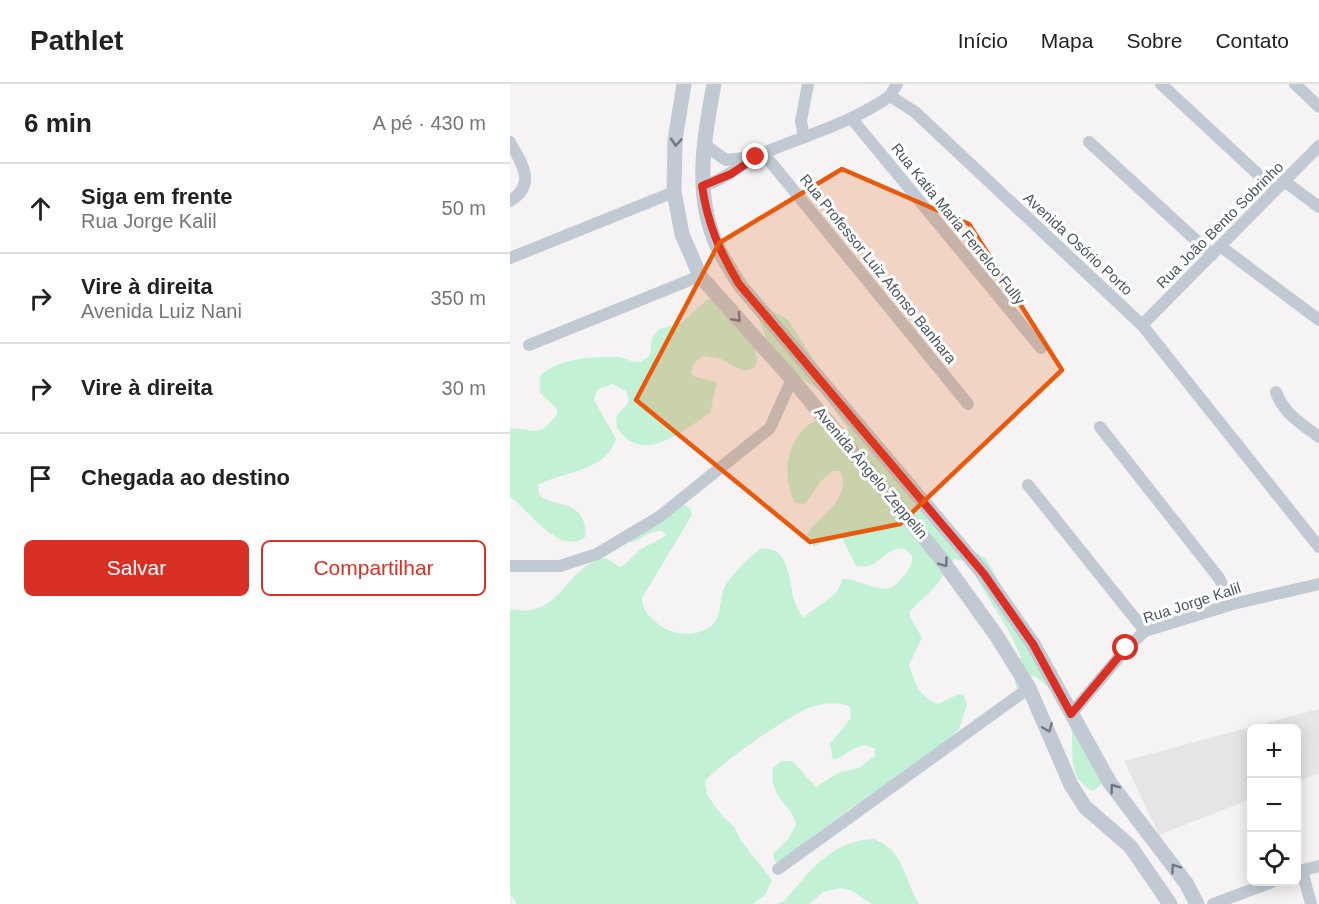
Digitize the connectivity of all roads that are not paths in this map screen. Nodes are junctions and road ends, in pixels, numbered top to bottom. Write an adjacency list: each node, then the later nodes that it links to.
1 (684, 84): 18 (street, Avenida Ângelo Zeppelin, one-way to 18)
2 (714, 84): 13 (street)
3 (808, 84): 10 (street)
4 (897, 84): 7 (street)
5 (1161, 84): 17 (street)
6 (1295, 84): 8 (street)
7 (890, 96): 9 (street); 25 (street, Avenida Osório Porto)
8 (1319, 107)
9 (852, 119): 10 (street); 27 (street, Rua Katia Maria Ferrelco Fully)
10 (804, 137): 15 (street)
11 (510, 142): 19 (street)
12 (1089, 142): 21 (street)
13 (705, 145): 15 (street); 16 (street)
14 (1319, 146): 17 (street, Rua João Bento Sobrinho)
15 (760, 155): 16 (street); 30 (street, Rua Professor Luiz Afonso Banhara)
16 (702, 186): 40 (street)
17 (1280, 186): 20 (street); 21 (street, Rua João Bento Sobrinho)
18 (674, 192): 22 (street); 23 (street, Avenida Ângelo Zeppelin)
19 (510, 201)
20 (1319, 207)
21 (1216, 250): 24 (street); 25 (street, Rua João Bento Sobrinho)
22 (510, 258)
23 (700, 276): 26 (street); 28 (street, Avenida Ângelo Zeppelin, one-way to 28)
24 (1319, 320)
25 (1143, 325): 34 (street, Avenida Osório Porto)
26 (529, 345)
27 (1041, 348)
28 (792, 379): 35 (street); 39 (street, Avenida Ângelo Zeppelin, one-way to 39)
29 (1276, 392): 32 (street)
30 (968, 404)
31 (1100, 427): 37 (street)
32 (1319, 437)
33 (1028, 485): 38 (street)
34 (1319, 547)
35 (510, 566)
36 (1319, 584): 37 (street, Rua Jorge Kalil)
37 (1233, 604): 38 (street, Rua Jorge Kalil)
38 (1145, 631): 40 (street, Rua Jorge Kalil)
39 (1029, 688): 42 (street, Avenida Ângelo Zeppelin, one-way to 42); 44 (street)
40 (1071, 714): 41 (street, one-way to 40)
41 (1151, 834): 42 (street); 49 (street, one-way to 41)
42 (1130, 846): 48 (street, Avenida Ângelo Zeppelin)
43 (1319, 866): 45 (street)
44 (778, 868)
45 (1301, 870)
46 (1301, 876): 51 (street)
47 (1261, 886): 50 (street)
48 (1170, 904)
49 (1197, 904)
50 (1213, 904)
51 (1311, 904)

